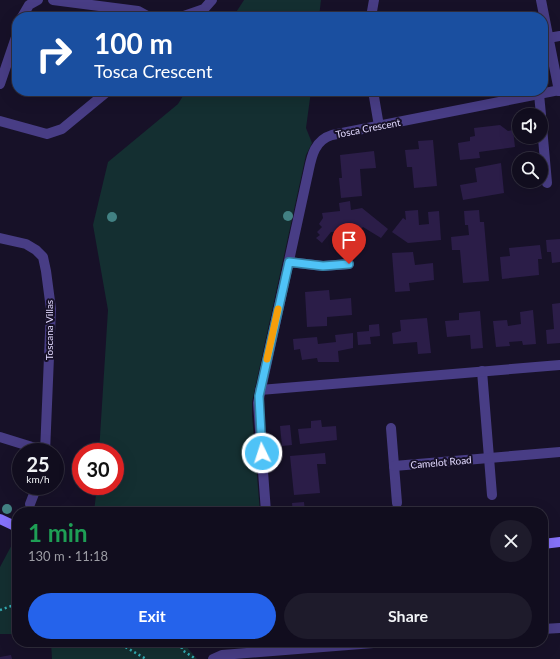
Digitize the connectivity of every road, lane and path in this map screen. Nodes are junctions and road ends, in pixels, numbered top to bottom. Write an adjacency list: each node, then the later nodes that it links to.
1 (38, 0): 6 (street)
2 (53, 0): 7 (street)
3 (212, 0): 8 (street)
4 (374, 0): 9 (street)
5 (541, 0): 10 (street)
6 (24, 12)
7 (140, 12)
8 (195, 12)
9 (372, 12)
10 (543, 12)
11 (560, 36): 12 (street)
12 (548, 38): 15 (street)
13 (12, 49): 14 (street)
14 (0, 84)
15 (559, 90): 16 (street, Tosca Crescent)
16 (548, 92)
17 (102, 96): 22 (street)
18 (374, 96): 23 (street)
19 (529, 96): 23 (street, Tosca Crescent)
20 (539, 96): 21 (street)
21 (540, 108)
22 (0, 121)
23 (379, 126): 25 (street, Tosca Crescent)
24 (0, 238): 33 (street, Toscana Villas)
25 (289, 262): 26 (street); 29 (street, Tosca Crescent)
26 (349, 264)
27 (560, 365): 28 (street)
28 (482, 371): 29 (street); 35 (street)
29 (260, 390): 41 (street, Tosca Crescent)
30 (391, 428): 36 (street)
31 (0, 437): 32 (street, Toscana Villas)
32 (19, 443)
33 (45, 443)
34 (560, 452): 35 (street, Camelot Road)
35 (489, 458): 36 (street, Camelot Road); 37 (street)
36 (394, 466): 39 (street)
37 (492, 494)
38 (34, 495): 40 (street)
39 (397, 503)
40 (30, 504)
41 (266, 507)
42 (0, 519): 43 (street)
43 (12, 525)
44 (560, 542): 45 (street)
45 (548, 543)
46 (12, 606): 47 (path)
47 (0, 610)
48 (560, 628): 49 (street)
49 (548, 629)
50 (126, 647): 53 (path)
51 (182, 647): 54 (path)
52 (323, 647): 55 (street)
53 (146, 659)
54 (196, 659)
55 (213, 659)

